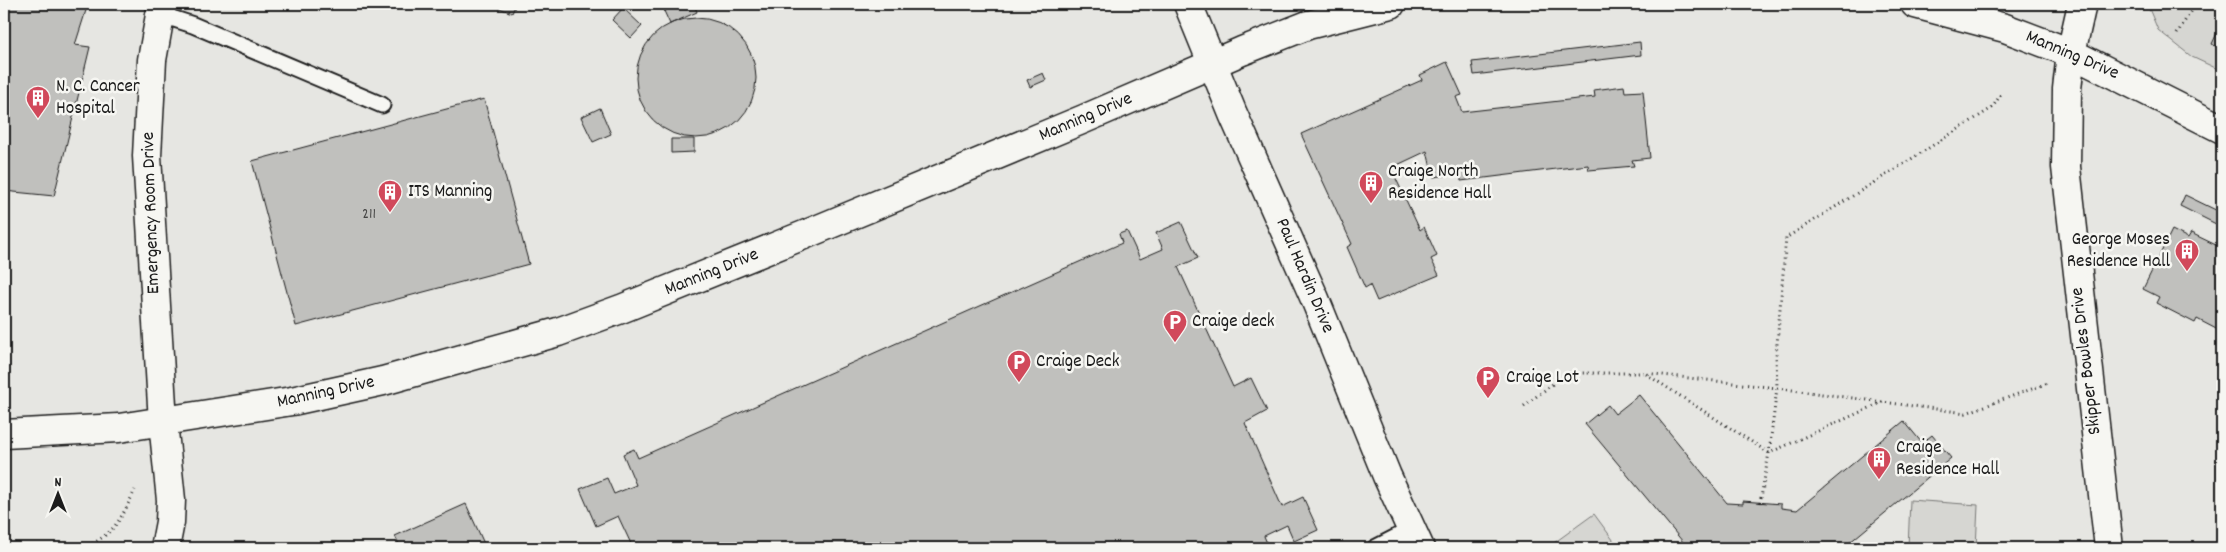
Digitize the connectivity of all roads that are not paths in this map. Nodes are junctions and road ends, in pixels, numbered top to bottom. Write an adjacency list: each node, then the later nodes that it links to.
1 (1188, 4): 7 (street, Paul Hardin Drive)
2 (1391, 4): 7 (street, Manning Drive)
3 (1915, 4): 6 (street, Manning Drive)
4 (2082, 4): 6 (street, Skipper Bowles Drive)
5 (160, 9): 8 (lane); 10 (street, Emergency Room Drive)
6 (2072, 53): 9 (street, Manning Drive); 15 (street, Skipper Bowles Drive)
7 (1212, 63): 10 (street, Manning Drive); 12 (street, Paul Hardin Drive)
8 (382, 105)
9 (2222, 129)
10 (163, 422): 11 (street, Manning Drive); 13 (street, Emergency Room Drive)
11 (4, 434)
12 (1416, 539): 14 (lane)
13 (165, 548)
14 (1375, 548)
15 (2109, 548)

